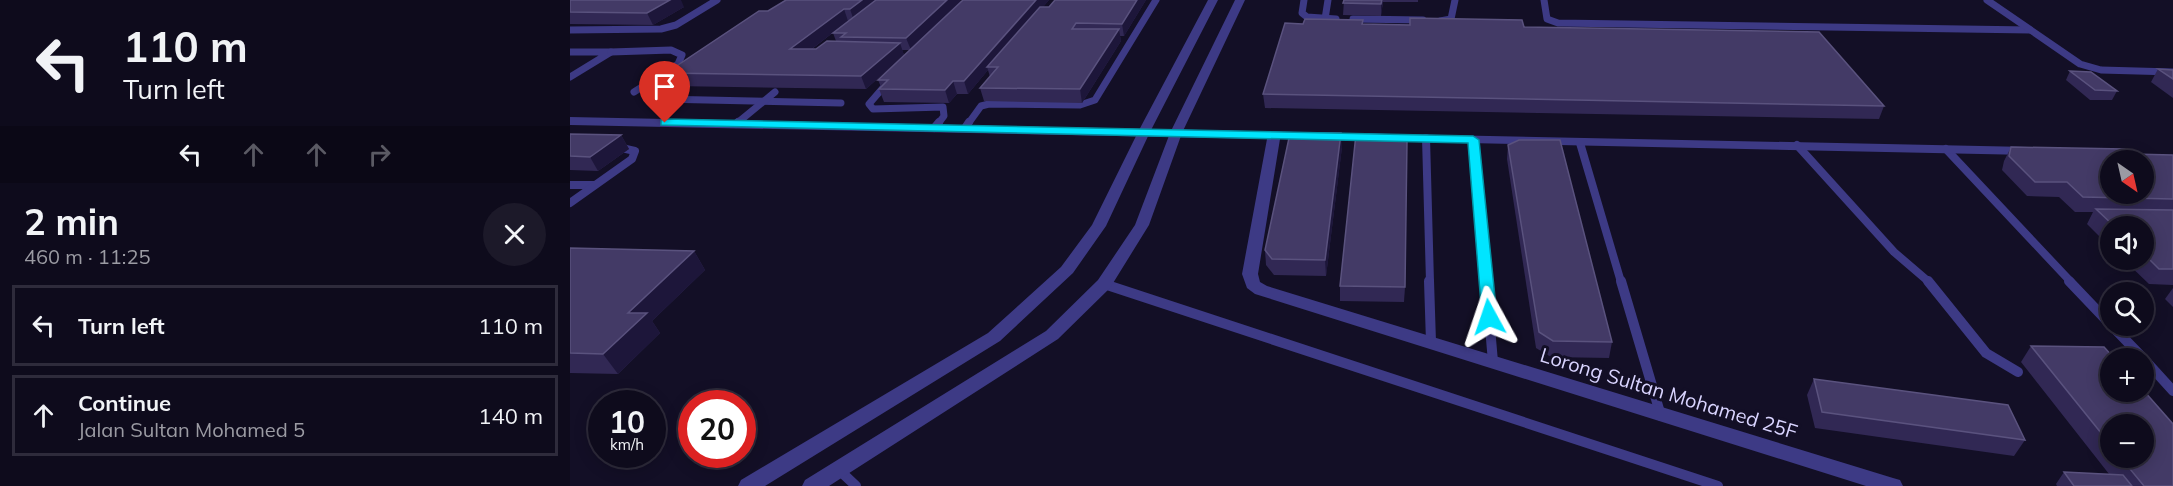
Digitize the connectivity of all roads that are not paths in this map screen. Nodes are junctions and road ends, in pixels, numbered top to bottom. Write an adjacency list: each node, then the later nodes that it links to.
1 (717, 0): 11 (lane)
2 (1156, 0): 26 (lane)
3 (1213, 0): 27 (street)
4 (1240, 0): 28 (street)
5 (1304, 0): 10 (lane)
6 (1328, 0): 10 (lane)
7 (1455, 0): 10 (lane)
8 (1544, 0): 12 (lane)
9 (1987, 0): 12 (lane)
10 (1325, 19)
11 (570, 30)
12 (2030, 30): 15 (lane)
13 (570, 52): 14 (lane)
14 (611, 52): 17 (lane); 18 (lane)
15 (2173, 72)
16 (897, 73): 25 (lane)
17 (570, 77)
18 (634, 92)
19 (775, 92): 21 (lane)
20 (660, 99): 21 (lane)
21 (762, 102): 22 (lane); 24 (lane)
22 (841, 103)
23 (570, 121): 24 (street)
24 (736, 124): 25 (street)
25 (934, 128): 26 (street)
26 (965, 128): 27 (street)
27 (1144, 132): 28 (street); 51 (street)
28 (1176, 133): 29 (street); 40 (street)
29 (1274, 136): 30 (street); 43 (street, Lorong Sultan Mohamed 25F)
30 (1426, 138): 31 (street); 43 (lane)
31 (1473, 140): 32 (street); 45 (lane)
32 (1580, 143): 33 (street); 49 (lane)
33 (1797, 145): 35 (street); 47 (lane)
34 (611, 147): 37 (lane)
35 (1946, 149): 36 (street); 41 (lane)
36 (2042, 152)
37 (594, 185): 38 (lane); 39 (lane)
38 (570, 186)
39 (570, 203)
40 (1104, 284): 50 (street); 54 (lane)
41 (2100, 313)
42 (2121, 336): 44 (lane)
43 (1431, 342): 45 (street, Lorong Sultan Mohamed 25F)
44 (2133, 348)
45 (1493, 362): 49 (street, Lorong Sultan Mohamed 25F)
46 (2154, 371): 48 (lane)
47 (2018, 372)
48 (2173, 391)
49 (1661, 416): 55 (street, Lorong Sultan Mohamed 25F)
50 (838, 470): 52 (street); 53 (lane)
51 (748, 486)
52 (812, 486)
53 (856, 486)
54 (1718, 486)
55 (1893, 486)

